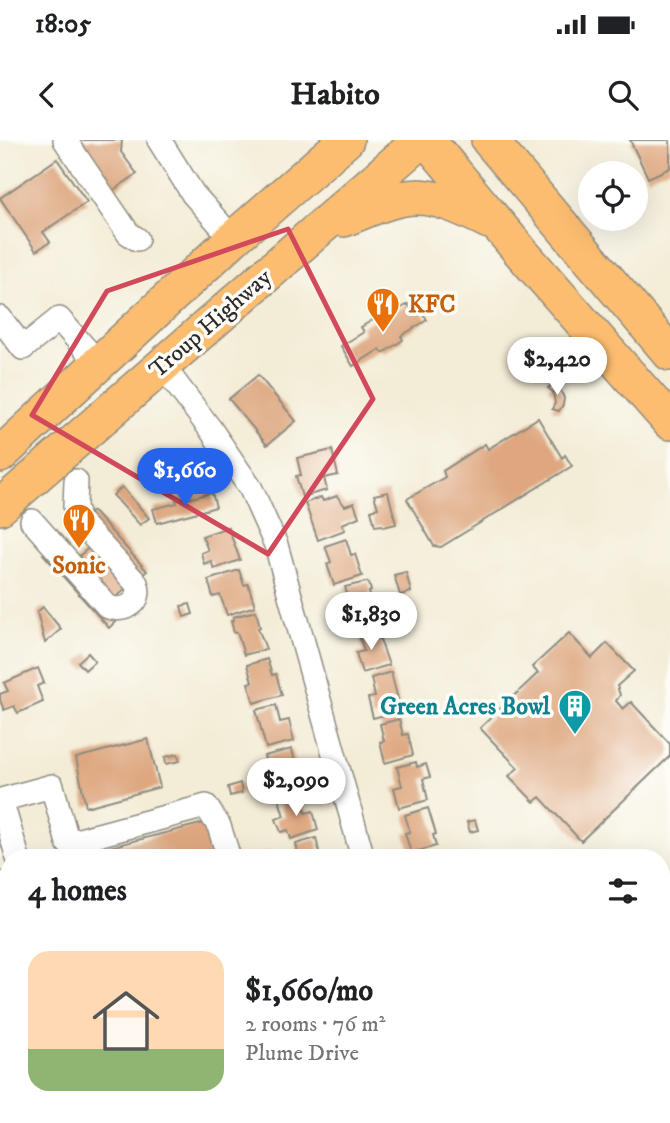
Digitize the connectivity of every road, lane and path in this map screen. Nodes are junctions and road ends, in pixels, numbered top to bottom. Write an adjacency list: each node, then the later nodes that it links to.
1 (65, 140): 13 (street)
2 (159, 140): 14 (street)
3 (324, 140): 9 (highway)
4 (346, 140): 9 (highway, Troup Highway)
5 (421, 140): 12 (highway, Troup Highway)
6 (427, 140): 10 (highway)
7 (489, 140): 11 (highway)
8 (520, 140): 11 (highway)
9 (299, 181): 14 (highway, Troup Highway)
10 (500, 226): 12 (highway); 19 (highway)
11 (564, 226): 16 (highway)
12 (318, 229): 18 (highway, Troup Highway)
13 (137, 239)
14 (233, 239): 17 (highway, Troup Highway)
15 (0, 318): 17 (street)
16 (670, 353)
17 (99, 364): 20 (highway, Troup Highway)
18 (162, 365): 22 (highway, Troup Highway); 28 (street)
19 (670, 422)
20 (0, 455)
21 (76, 481): 23 (street)
22 (0, 507)
23 (32, 521)
24 (15, 849): 25 (street)
25 (70, 849)
26 (73, 849): 27 (street)
27 (226, 849)
28 (360, 849)

